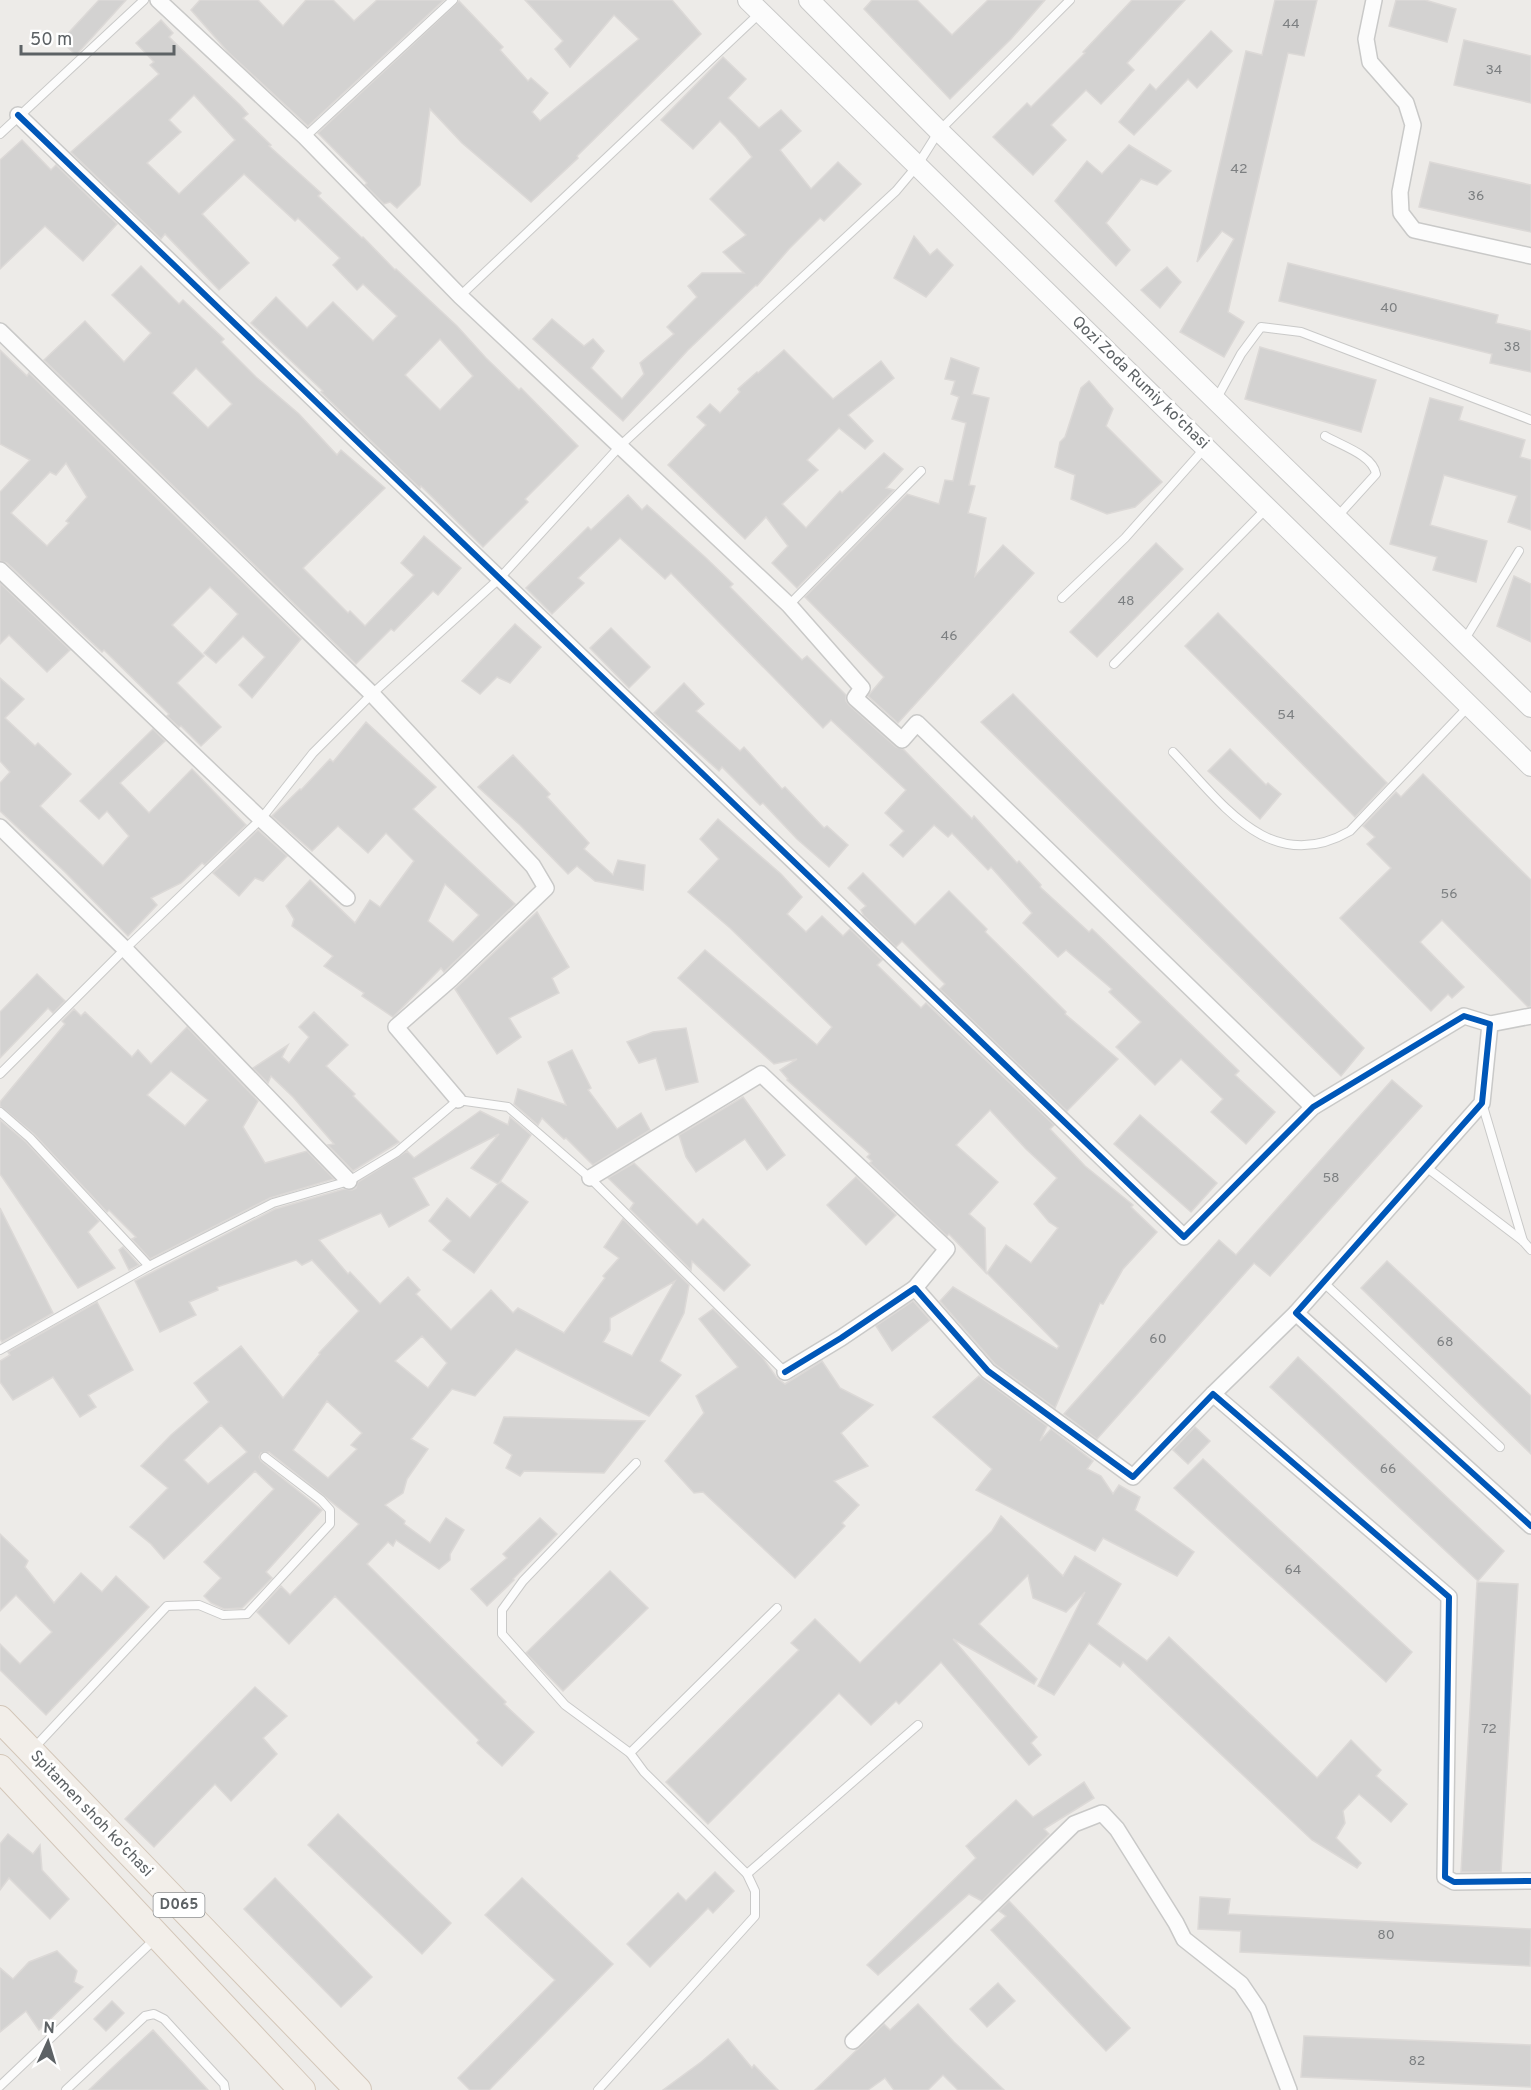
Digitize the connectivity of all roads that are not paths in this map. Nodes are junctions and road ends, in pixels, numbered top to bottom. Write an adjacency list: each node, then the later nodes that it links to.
1 (144, 0): 8 (lane)
2 (158, 0): 11 (street)
3 (453, 0): 11 (lane)
4 (809, 0): 9 (street)
5 (1070, 0): 9 (lane)
6 (1374, 0): 13 (street)
7 (754, 6): 12 (street, Qozi Zoda Rumiy ko'chasi); 14 (lane)
8 (18, 116): 10 (lane); 26 (street)
9 (939, 130): 12 (lane); 16 (street)
10 (0, 134)
11 (305, 137): 14 (street)
12 (917, 166): 19 (lane); 20 (street, Qozi Zoda Rumiy ko'chasi)
13 (1531, 256)
14 (460, 296): 19 (street)
15 (0, 331): 31 (street)
16 (1216, 399): 17 (lane); 23 (street)
17 (1531, 420)
18 (1325, 436): 23 (lane)
19 (621, 445): 26 (lane); 28 (street)
20 (1205, 447): 22 (street, Qozi Zoda Rumiy ko'chasi); 27 (lane)
21 (921, 471): 28 (lane)
22 (1267, 508): 30 (lane); 32 (street, Qozi Zoda Rumiy ko'chasi)
23 (1337, 517): 29 (street)
24 (1519, 551): 29 (lane)
25 (0, 570): 36 (street)
26 (499, 579): 31 (lane); 45 (street)
27 (1062, 598)
28 (789, 605): 45 (street)
29 (1464, 641): 33 (street)
30 (1114, 664)
31 (372, 694): 36 (lane); 43 (street)
32 (1469, 706): 34 (lane); 35 (street, Qozi Zoda Rumiy ko'chasi)
33 (1531, 707)
34 (1173, 752)
35 (1531, 766)
36 (261, 819): 38 (street); 39 (lane)
37 (0, 827): 39 (street)
38 (347, 898)
39 (125, 949): 42 (lane); 49 (street)
40 (1531, 1017): 41 (street)
41 (1490, 1024): 44 (street); 45 (street)
42 (0, 1074)
43 (458, 1100): 48 (lane); 49 (lane)
44 (1482, 1103): 47 (street); 50 (lane)
45 (1313, 1107)
46 (0, 1112): 52 (lane)
47 (1426, 1167): 50 (lane); 53 (street)
48 (590, 1178): 54 (street); 57 (lane)
49 (349, 1181): 52 (lane)
50 (1523, 1242): 51 (lane)
51 (1531, 1250)
52 (149, 1266): 56 (lane)
53 (1323, 1282): 55 (street); 59 (lane)
54 (915, 1288): 57 (street); 58 (street)
55 (1296, 1313): 58 (street); 62 (street)
56 (0, 1350)
57 (785, 1372)
58 (1213, 1394): 70 (street)
59 (1500, 1447)
60 (265, 1457): 66 (lane)
61 (636, 1463): 67 (lane)
62 (1531, 1526)
63 (777, 1608): 67 (lane)
64 (0, 1719): 66 (main road, Spitamen shoh ko'chasi / D065)
65 (918, 1725): 69 (lane)
66 (31, 1752): 77 (main road, Spitamen shoh ko'chasi / D065)
67 (630, 1753): 69 (lane)
68 (0, 1768): 71 (main road, Spitamen shoh ko'chasi / D065)
69 (747, 1874): 78 (lane)
70 (1531, 1881)
71 (159, 1936): 73 (lane); 76 (main road, Spitamen shoh ko'chasi / D065)
72 (853, 2041): 79 (street)
73 (0, 2086)
74 (66, 2090): 75 (lane)
75 (225, 2090)
76 (302, 2090)
77 (358, 2090)
78 (598, 2090)
79 (1289, 2090)

